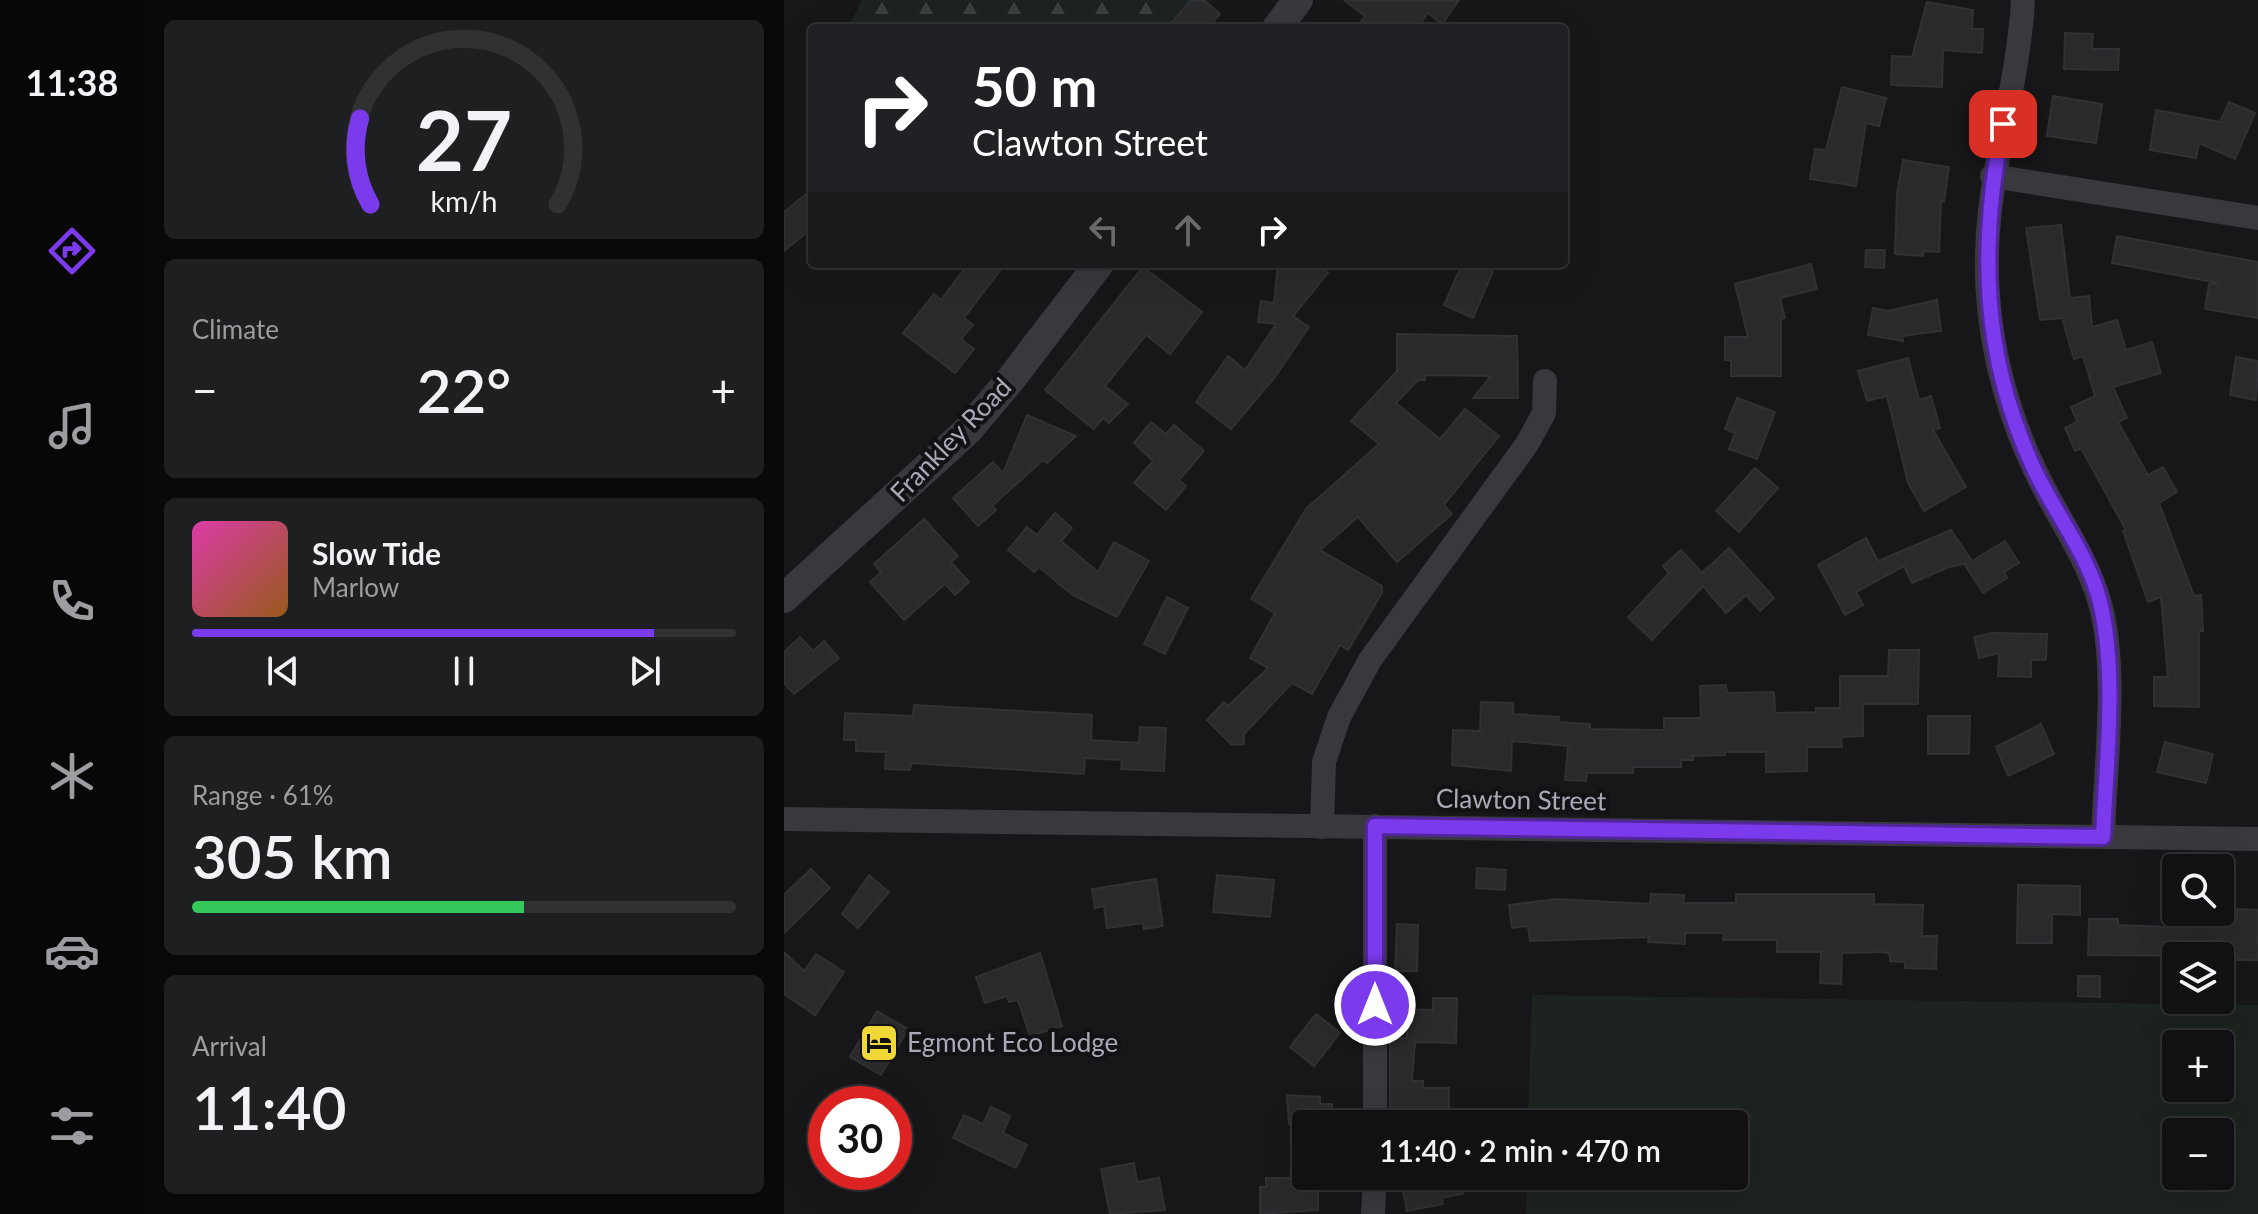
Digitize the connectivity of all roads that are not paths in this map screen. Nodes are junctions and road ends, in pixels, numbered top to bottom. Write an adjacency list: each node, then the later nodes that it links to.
1 (1298, 0): 3 (street)
2 (2023, 0): 4 (street)
3 (1280, 24)
4 (1992, 176): 5 (street); 12 (street)
5 (2258, 218)
6 (1096, 268): 8 (street, Frankley Road)
7 (1545, 381): 11 (street)
8 (784, 598)
9 (784, 819): 11 (street, Clawton Street)
10 (1375, 826): 11 (street, Clawton Street); 12 (street, Clawton Street); 14 (street)
11 (1322, 827)
12 (2103, 837): 13 (street, Clawton Street)
13 (2258, 839)
14 (1375, 1110)
15 (1374, 1190): 16 (street)
16 (1373, 1214)

